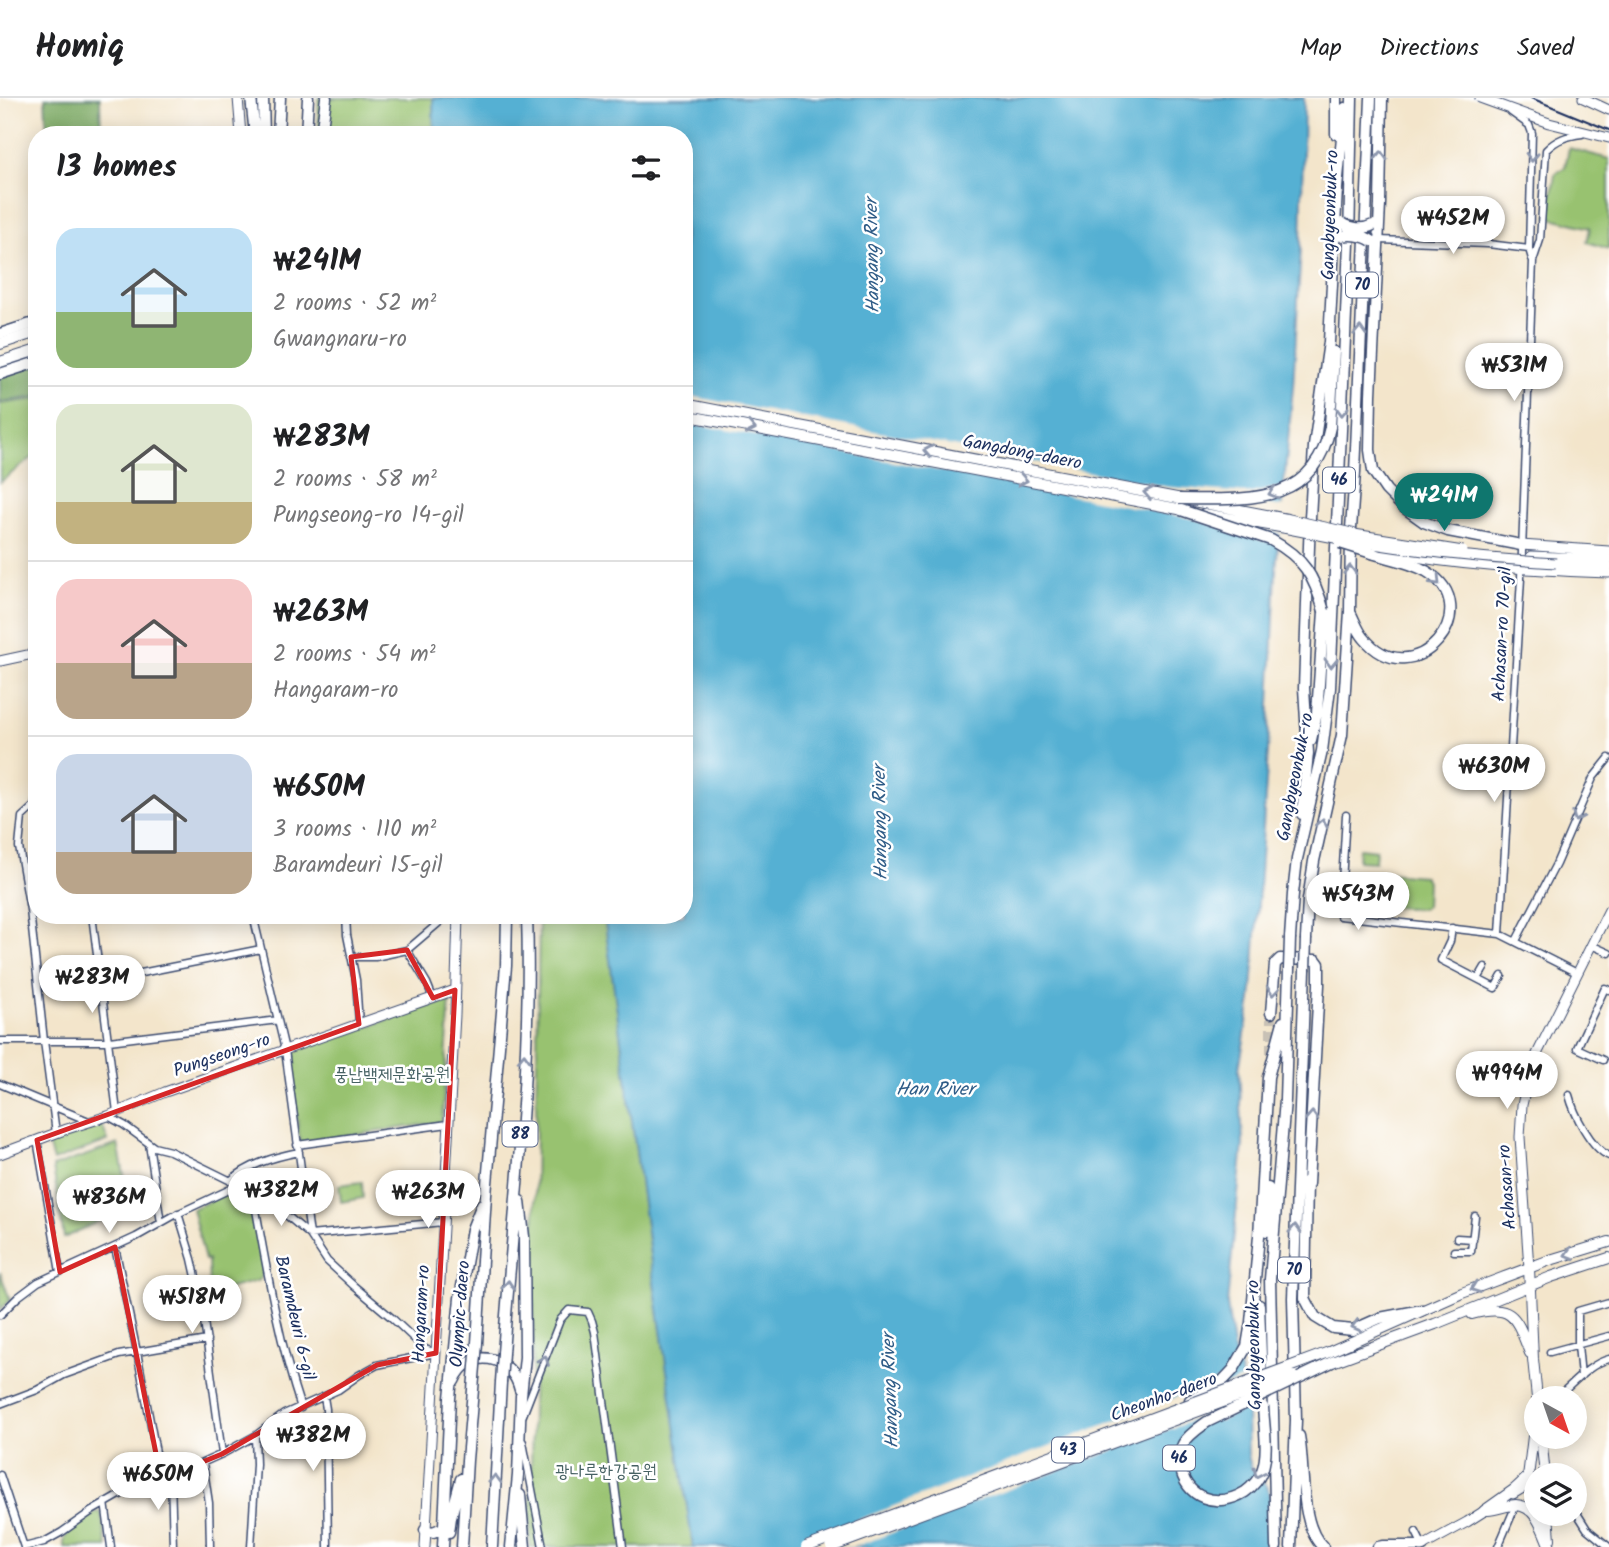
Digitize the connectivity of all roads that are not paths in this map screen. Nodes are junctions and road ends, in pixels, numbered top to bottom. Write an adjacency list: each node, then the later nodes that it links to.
1 (238, 98): 17 (street)
2 (251, 98): 18 (highway)
3 (263, 98): 19 (highway)
4 (280, 98): 20 (highway)
5 (301, 98): 21 (highway)
6 (308, 98): 22 (highway)
7 (318, 98): 23 (highway)
8 (326, 98): 24 (highway)
9 (1336, 98): 27 (highway)
10 (1349, 98): 27 (highway); 65 (highway, Gangbyeonbuk-ro / 46, one-way to 65)
11 (1371, 98): 46 (highway, Gangbyeonbuk-ro / 70, one-way to 11)
12 (1382, 98): 29 (highway, one-way to 12)
13 (1480, 98): 15 (street)
14 (1583, 98): 16 (street)
15 (1500, 104): 25 (street); 32 (street, one-way to 32)
16 (1609, 110)
17 (240, 126)
18 (254, 126)
19 (264, 126)
20 (278, 126)
21 (300, 126)
22 (306, 126)
23 (319, 126)
24 (321, 126)
25 (1587, 132): 26 (street); 33 (street)
26 (1609, 138)
27 (1338, 188): 28 (highway)
28 (1339, 217): 29 (highway, bridge); 30 (highway)
29 (1376, 221): 31 (highway)
30 (1338, 239): 31 (highway, bridge); 34 (highway)
31 (1376, 243): 32 (street); 43 (highway)
32 (1529, 249): 33 (street)
33 (1533, 261): 51 (street, Achasan-ro 70-gil)
34 (1334, 272): 47 (highway, one-way to 47, bridge); 61 (highway)
35 (28, 325): 36 (highway)
36 (0, 334)
37 (28, 335): 38 (main road)
38 (0, 344)
39 (28, 353): 40 (main road)
40 (0, 362)
41 (28, 365): 42 (highway)
42 (0, 374)
43 (1371, 395): 46 (highway); 51 (highway)
44 (693, 406): 47 (main road, Gangdong-daero, one-way to 44)
45 (693, 417): 47 (main road, Gangdong-daero, one-way to 47)
46 (1355, 472): 58 (highway, Gangbyeonbuk-ro / 70, one-way to 46)
47 (1180, 504): 48 (main road, Gangdong-daero, bridge); 49 (main road, Gangdong-daero, bridge); 61 (highway, bridge)
48 (1320, 535): 49 (main road, Gangdong-daero, bridge); 50 (street, bridge)
49 (1354, 537): 54 (street, bridge); 55 (street, bridge)
50 (1340, 542): 53 (highway, bridge)
51 (1521, 545): 52 (street); 56 (street, Achasan-ro 70-gil)
52 (1609, 551)
53 (1373, 552): 56 (street); 58 (highway, one-way to 58)
54 (1609, 559)
55 (1609, 566)
56 (1521, 570): 57 (street); 77 (street, Achasan-ro 70-gil)
57 (1609, 573)
58 (1350, 611): 106 (highway, Gangbyeonbuk-ro / 70, one-way to 58, bridge)
59 (28, 655): 60 (street)
60 (0, 661)
61 (1308, 753): 65 (highway)
62 (1609, 758): 78 (street, one-way to 78)
63 (28, 811): 66 (street)
64 (1346, 815): 76 (street)
65 (1297, 859): 92 (highway, Gangbyeonbuk-ro / 46, bridge)
66 (28, 889)
67 (1609, 910): 79 (street, Achasan-ro)
68 (34, 924): 97 (street)
69 (93, 924): 88 (street)
70 (255, 924): 80 (street)
71 (346, 924): 83 (street)
72 (437, 924): 81 (street)
73 (458, 924): 89 (street, Hangaram-ro)
74 (507, 924): 121 (highway, Olympic-daero / 88)
75 (527, 924): 117 (highway, 88, one-way to 75)
76 (1452, 928): 77 (street); 87 (street)
77 (1500, 934): 78 (street)
78 (1516, 941): 85 (street)
79 (1591, 945): 82 (street); 85 (street, Achasan-ro)
80 (261, 949): 88 (street); 94 (street)
81 (407, 950): 83 (street); 91 (street)
82 (1609, 953)
83 (351, 957): 95 (street)
84 (1485, 967): 87 (street)
85 (1577, 973): 134 (street, Achasan-ro)
86 (1502, 976): 87 (street)
87 (1478, 979)
88 (102, 981): 98 (street)
89 (455, 990): 91 (street, Pungseong-ro); 108 (street, Hangaram-ro)
90 (1609, 990): 100 (street)
91 (433, 998): 95 (street, Pungseong-ro)
92 (1287, 1004): 127 (highway, 46); 136 (highway, Gangbyeonbuk-ro / 70)
93 (1271, 1013): 118 (highway, one-way to 93)
94 (278, 1020): 98 (street); 99 (street)
95 (359, 1024): 99 (street, Pungseong-ro)
96 (0, 1041): 97 (street)
97 (44, 1041): 98 (street); 104 (street)
98 (109, 1041): 105 (street)
99 (285, 1050): 105 (street, Pungseong-ro); 113 (street)
100 (1602, 1060)
101 (0, 1084): 104 (street)
102 (1271, 1091): 136 (highway)
103 (1569, 1095): 115 (street)
104 (53, 1107): 107 (street); 109 (street)
105 (113, 1114): 107 (street, Pungseong-ro); 111 (street)
106 (1299, 1120): 118 (highway); 159 (highway, Gangbyeonbuk-ro / 70, one-way to 106)
107 (91, 1122): 109 (street, Pungseong-ro)
108 (448, 1124): 113 (street); 124 (street, Hangaram-ro)
109 (56, 1133): 110 (street, Pungseong-ro)
110 (37, 1140): 114 (street, Pungseong-ro); 135 (street)
111 (149, 1144): 116 (street); 125 (street)
112 (1607, 1144): 115 (street)
113 (298, 1148): 116 (street); 126 (street)
114 (0, 1154)
115 (1606, 1155)
116 (230, 1181): 119 (street)
117 (518, 1182): 154 (highway); 191 (highway, 88, one-way to 117, bridge)
118 (1308, 1184): 139 (highway, one-way to 118)
119 (239, 1185): 120 (street); 122 (street)
120 (253, 1194): 126 (street); 158 (street, Baramdeuri 6-gil)
121 (486, 1195): 156 (highway); 165 (highway, Olympic-daero / 88, bridge)
122 (178, 1213): 125 (street); 143 (street)
123 (1475, 1216): 129 (street)
124 (443, 1222): 126 (street); 147 (street, Hangaram-ro)
125 (161, 1223): 131 (street)
126 (310, 1235): 147 (street)
127 (1259, 1236): 148 (highway, 46, one-way to 148, bridge); 161 (highway, bridge)
128 (1457, 1238): 129 (street)
129 (1473, 1238): 132 (street)
130 (1609, 1242): 134 (main road, Cheonho-daero, one-way to 134)
131 (115, 1247): 135 (street); 145 (street)
132 (1454, 1251)
133 (1609, 1258): 137 (main road, Cheonho-daero)
134 (1529, 1268): 137 (main road, Achasan-ro); 139 (main road, Cheonho-daero / 43, one-way to 139)
135 (60, 1272): 140 (street)
136 (1270, 1279): 198 (highway, Gangbyeonbuk-ro / 70)
137 (1531, 1285): 141 (main road, Cheonho-daero / 43); 149 (main road, Achasan-ro)
138 (1609, 1302): 144 (street)
139 (1422, 1310): 148 (main road, Cheonho-daero / 43)
140 (0, 1315)
141 (1435, 1324): 148 (main road, Cheonho-daero / 43); 149 (main road)
142 (1609, 1336): 144 (street)
143 (207, 1340): 145 (street); 164 (street)
144 (1578, 1345): 146 (street); 151 (street)
145 (137, 1352): 157 (street); 170 (street)
146 (1550, 1352)
147 (436, 1353): 155 (street); 179 (street, Hangaram-ro)
148 (1330, 1357): 161 (main road, Cheonho-daero / 43, bridge); 197 (main road, Cheonho-daero / 43, bridge)
149 (1533, 1359): 152 (main road, Achasan-ro)
150 (1609, 1359): 151 (street)
151 (1581, 1376): 153 (street)
152 (1536, 1386)
153 (1570, 1386)
154 (521, 1396): 156 (highway); 160 (highway)
155 (324, 1397): 158 (street); 187 (street)
156 (450, 1398): 178 (highway)
157 (0, 1404)
158 (301, 1408): 162 (street)
159 (1296, 1420): 199 (highway, Gangbyeonbuk-ro / 70); 200 (highway)
160 (520, 1426): 168 (highway); 194 (street); 195 (street, one-way to 195)
161 (1134, 1426): 196 (main road, Cheonho-daero / 43, bridge)
162 (255, 1436): 164 (street); 186 (street)
163 (1531, 1449): 175 (main road)
164 (222, 1454): 166 (street)
165 (467, 1460): 189 (highway); 190 (highway, Olympic-daero / 88)
166 (203, 1463): 169 (street); 185 (street)
167 (0, 1475): 172 (street)
168 (518, 1475): 192 (highway); 193 (highway)
169 (171, 1477): 170 (street); 184 (street)
170 (161, 1479): 173 (street)
171 (1524, 1487): 175 (street)
172 (2, 1488): 182 (street)
173 (105, 1502): 181 (street); 183 (street)
174 (1516, 1505): 175 (main road); 203 (street); 204 (main road)
175 (1484, 1511): 202 (street)
176 (1549, 1526): 204 (main road)
177 (1585, 1526): 205 (street)
178 (443, 1528): 179 (highway); 189 (highway)
179 (425, 1530): 188 (street, Hangaram-ro)
180 (1416, 1532): 202 (street)
181 (44, 1545): 182 (street)
182 (24, 1547)
183 (110, 1547)
184 (173, 1547)
185 (210, 1547)
186 (251, 1547)
187 (328, 1547)
188 (425, 1547)
189 (445, 1547)
190 (462, 1547)
191 (492, 1547)
192 (511, 1547)
193 (525, 1547)
194 (543, 1547)
195 (623, 1547)
196 (806, 1547)
197 (831, 1547)
198 (1276, 1547)
199 (1291, 1547)
200 (1323, 1547)
201 (1378, 1547): 202 (highway)
202 (1423, 1547)
203 (1498, 1547)
204 (1550, 1547)
205 (1609, 1547)

